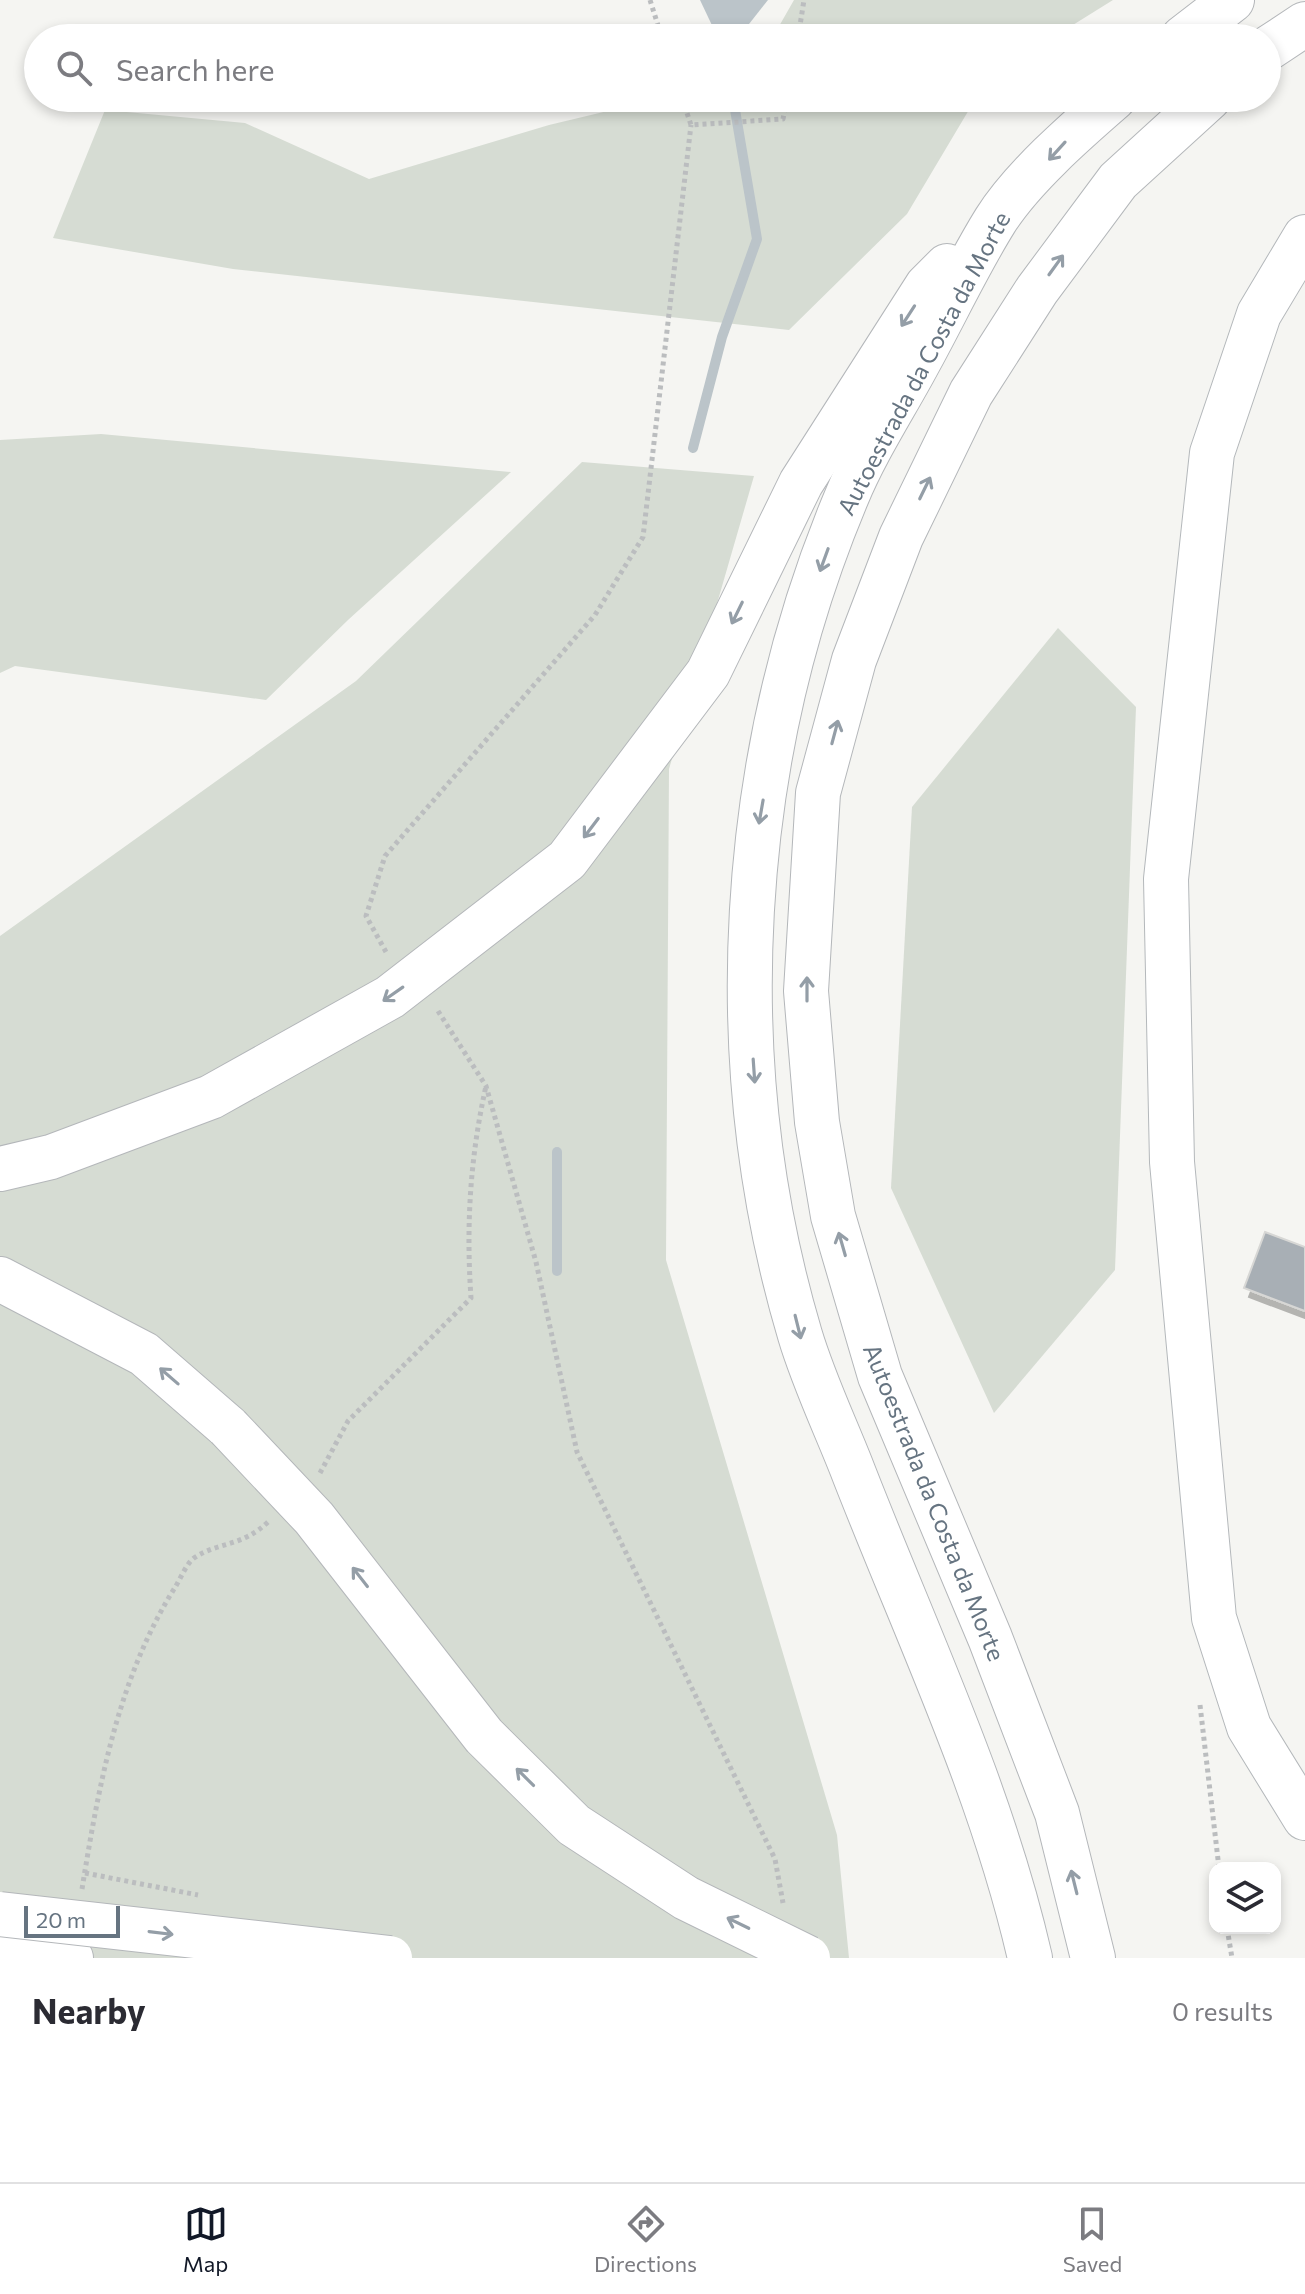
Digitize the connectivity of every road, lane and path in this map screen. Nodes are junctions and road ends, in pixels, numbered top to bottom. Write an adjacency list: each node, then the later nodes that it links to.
1 (650, 0): 4 (path)
2 (804, 0): 5 (path)
3 (1232, 0): 6 (main road)
4 (658, 24)
5 (800, 24)
6 (1201, 24)
7 (1305, 24): 8 (main road)
8 (1281, 40)
9 (687, 112): 13 (path)
10 (784, 112): 13 (path)
11 (1098, 112): 14 (main road, Autoestrada da Costa da Morte, one-way to 14)
12 (1194, 112): 31 (main road, Autoestrada da Costa da Morte, one-way to 12)
13 (691, 125): 16 (path)
14 (997, 217): 18 (main road, one-way to 18); 30 (main road, Autoestrada da Costa da Morte, one-way to 30)
15 (1305, 237): 21 (main road)
16 (389, 957)
17 (438, 1011): 24 (path)
18 (0, 1169)
19 (0, 1279): 29 (main road, one-way to 19, bridge)
20 (1199, 1697): 22 (path)
21 (1305, 1818)
22 (1218, 1862)
23 (0, 1914): 28 (main road, one-way to 28, bridge)
24 (785, 1915)
25 (1228, 1934): 32 (path)
26 (0, 1943): 27 (main road)
27 (71, 1958)
28 (390, 1958)
29 (808, 1958)
30 (1030, 1958)
31 (1093, 1958)
32 (1232, 1958)

